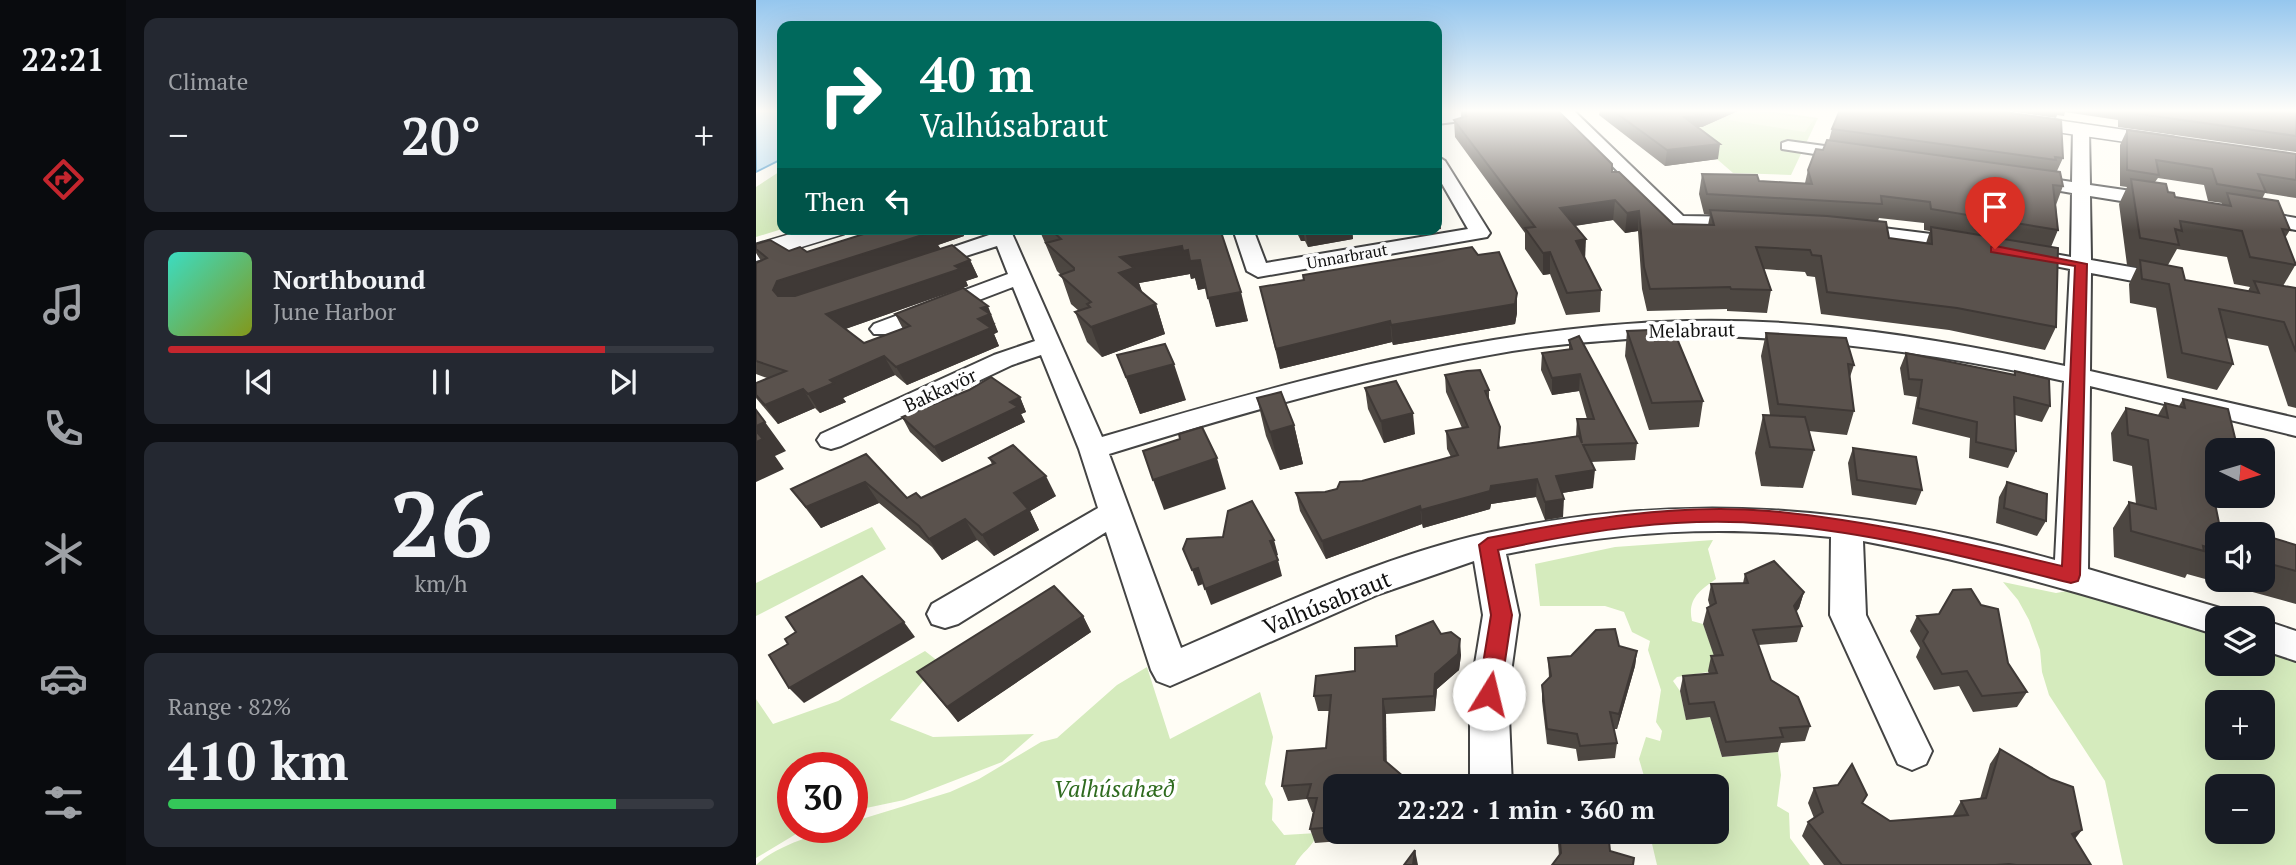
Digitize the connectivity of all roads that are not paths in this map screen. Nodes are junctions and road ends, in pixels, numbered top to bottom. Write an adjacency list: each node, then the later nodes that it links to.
1 (1606, 150): 11 (street)
2 (1823, 150): 4 (street)
3 (2084, 150): 7 (street)
4 (1867, 157)
5 (1442, 169): 16 (street, Unnarbraut)
6 (2013, 178): 7 (street)
7 (2079, 188): 8 (street); 18 (street)
8 (2174, 203)
9 (2228, 212): 10 (street)
10 (2296, 223)
11 (1764, 224)
12 (1835, 229): 18 (street)
13 (815, 235): 17 (street)
14 (996, 235): 19 (street)
15 (1002, 235): 20 (street)
16 (1244, 235)
17 (756, 253)
18 (2081, 264): 21 (street); 24 (street)
19 (898, 272)
20 (1020, 277): 22 (street); 23 (street)
21 (2189, 285)
22 (882, 329)
23 (1051, 344): 26 (street, Bakkavör); 27 (street)
24 (2078, 376): 25 (street, Melabraut); 27 (street, Melabraut); 31 (street)
25 (2296, 427)
26 (831, 440)
27 (1093, 449): 28 (street)
28 (1114, 513): 30 (street, Valhúsabraut); 32 (street)
29 (1847, 526): 30 (street, Valhúsabraut); 31 (street, Valhúsabraut); 36 (street)
30 (1488, 545): 37 (street)
31 (2071, 575): 33 (street, Valhúsabraut)
32 (945, 614)
33 (2205, 617)
34 (2275, 639): 35 (street)
35 (2296, 646)
36 (1912, 751)
37 (1491, 774)

